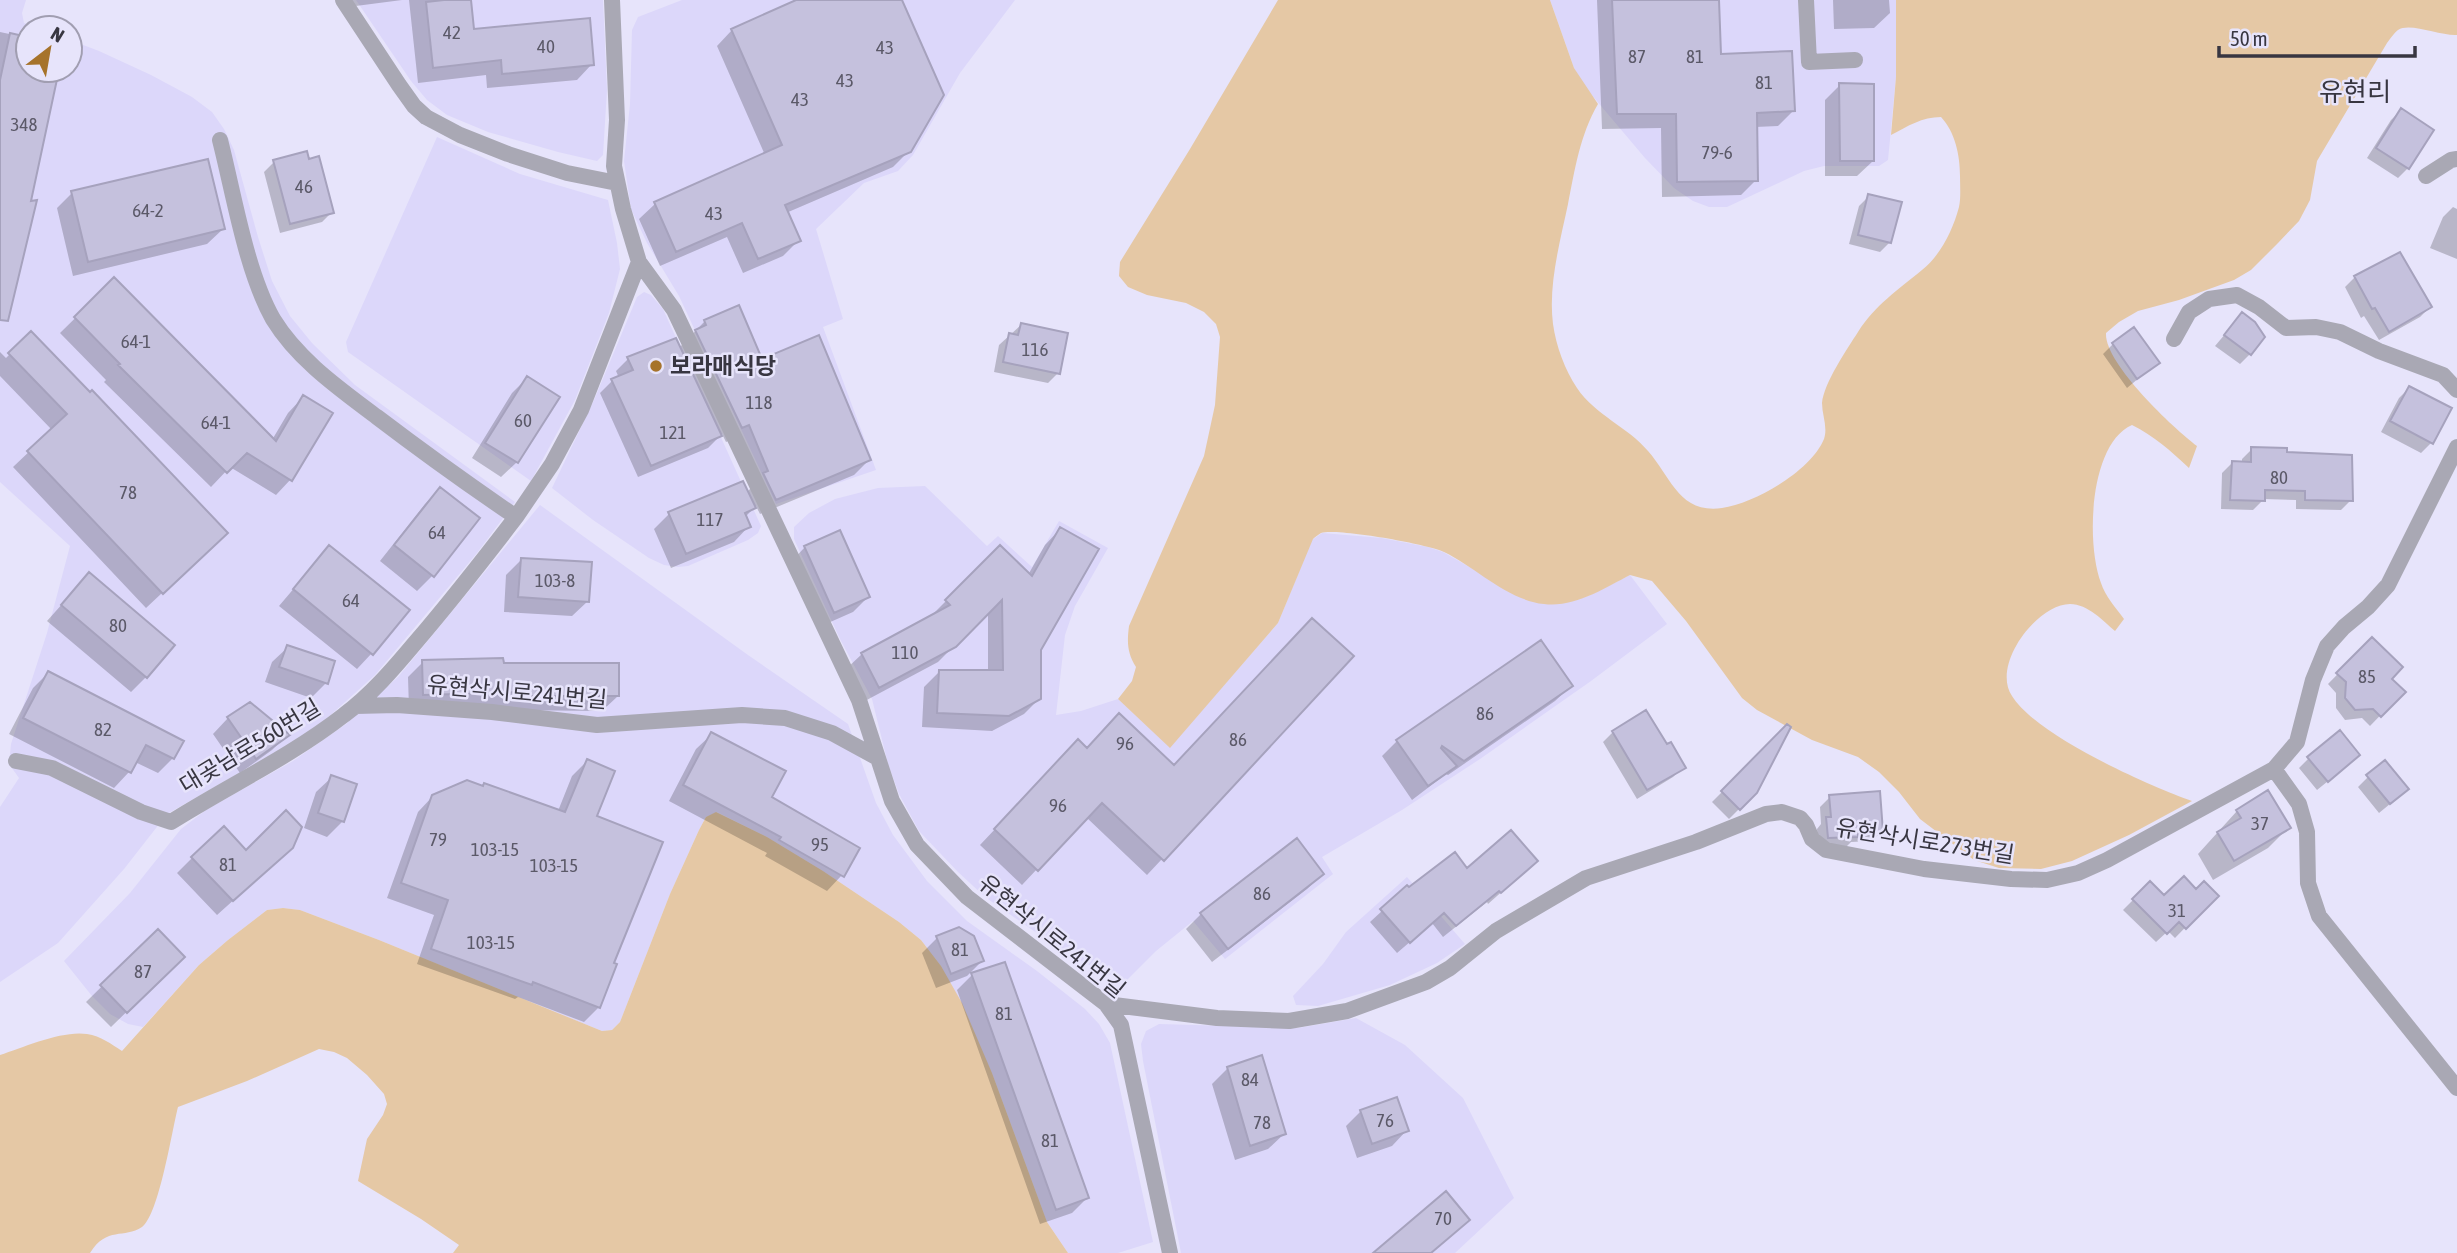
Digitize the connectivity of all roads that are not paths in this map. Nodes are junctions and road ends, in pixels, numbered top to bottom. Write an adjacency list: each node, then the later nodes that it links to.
1 (342, 0): 8 (lane)
2 (612, 0): 8 (lane)
3 (1806, 0): 4 (lane)
4 (1855, 61)
5 (220, 141): 13 (lane)
6 (2457, 159): 7 (lane)
7 (2426, 176)
8 (617, 183): 9 (lane)
9 (639, 262): 13 (lane, 대곶남로560번길); 15 (lane, 유현삭시로241번길)
10 (2174, 339): 11 (lane)
11 (2457, 390)
12 (2457, 447): 17 (lane, 유현삭시로273번길)
13 (516, 517): 14 (lane, 대곶남로560번길)
14 (355, 706): 15 (lane, 유현삭시로241번길); 16 (lane, 대곶남로560번길)
15 (876, 757): 18 (lane, 유현삭시로241번길)
16 (16, 761)
17 (2274, 769): 18 (lane, 유현삭시로273번길); 19 (lane)
18 (1106, 1004): 20 (lane, 유현삭시로241번길)
19 (2457, 1088)
20 (1170, 1253)

